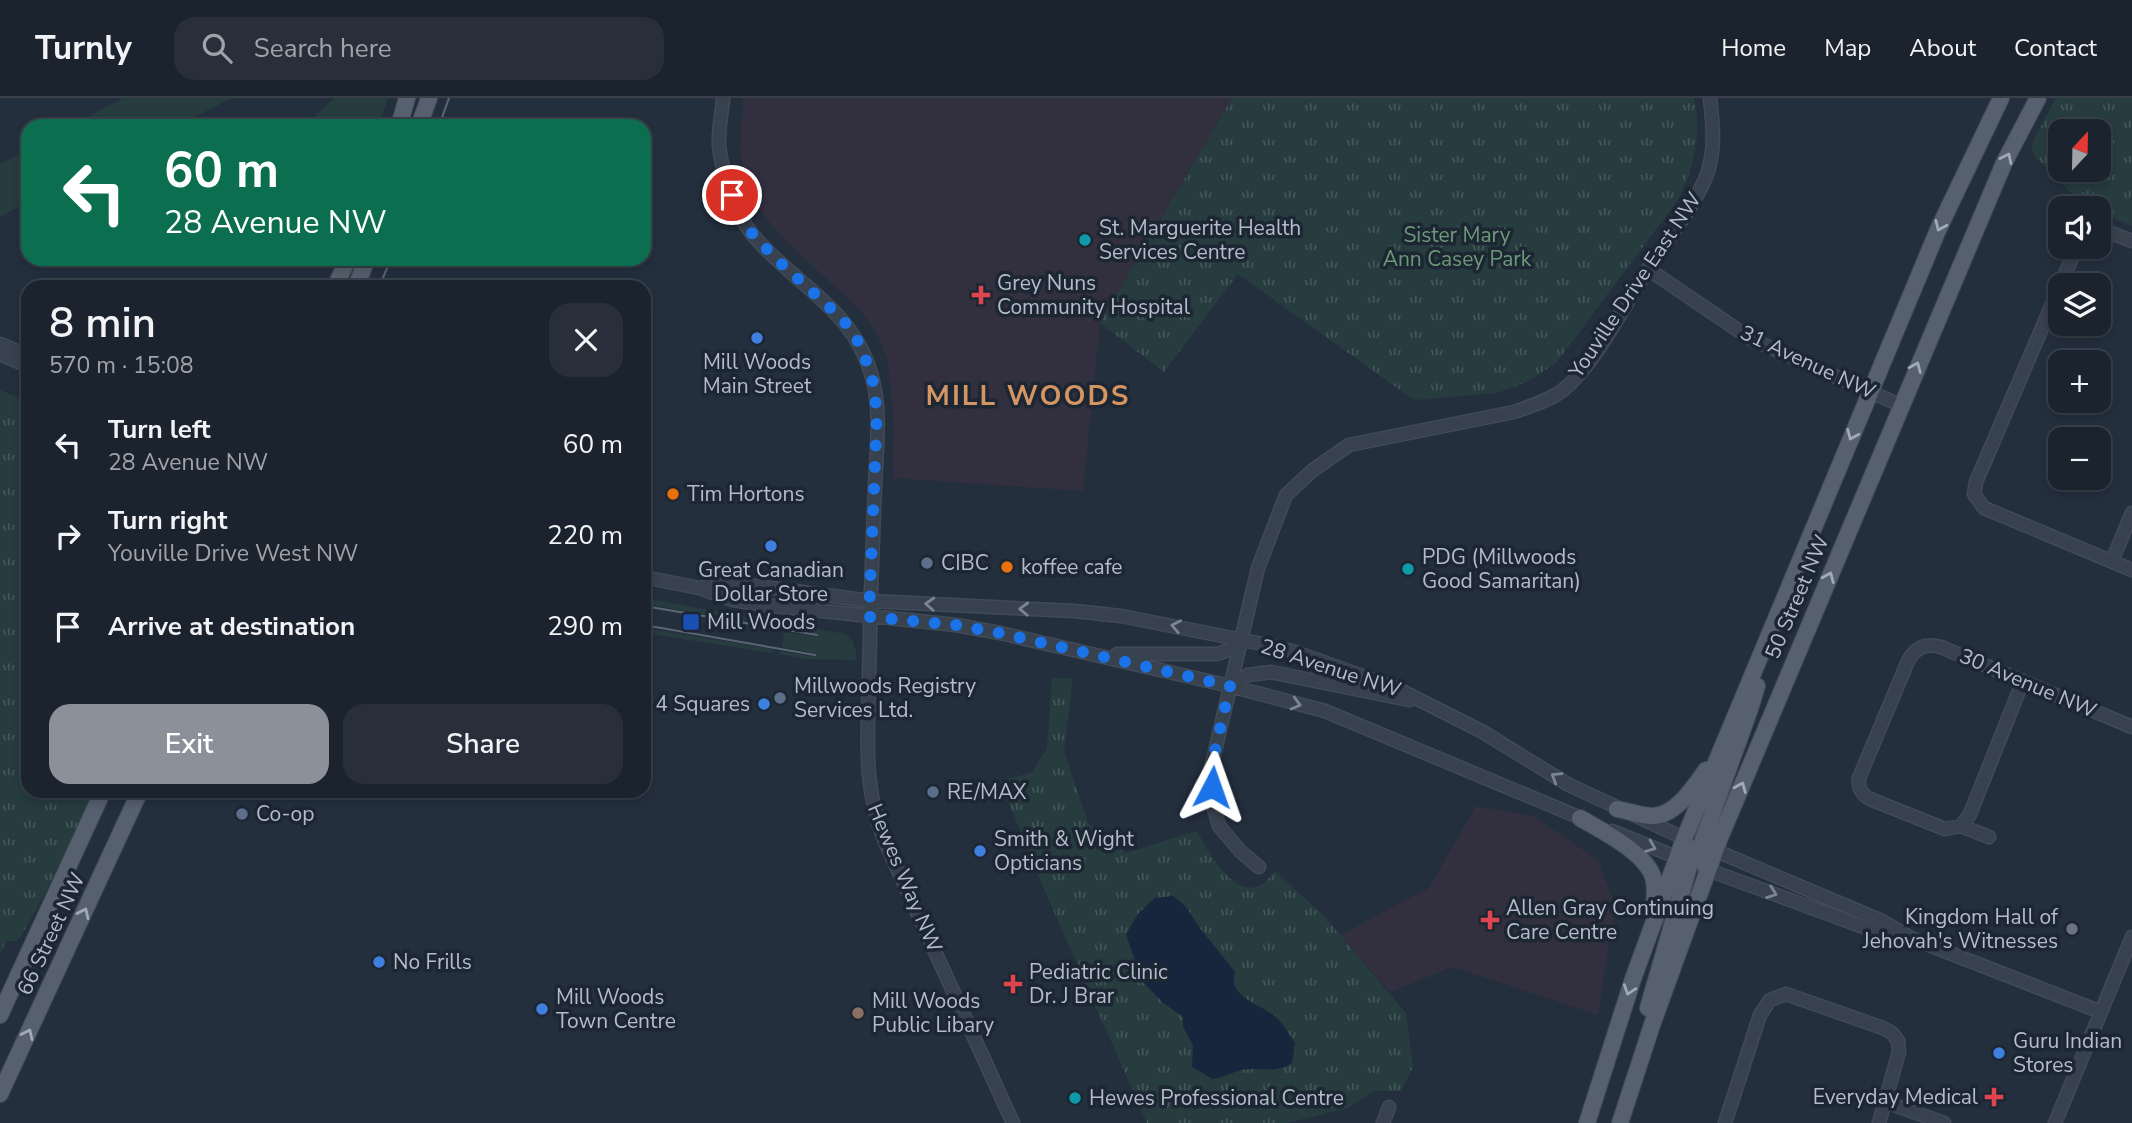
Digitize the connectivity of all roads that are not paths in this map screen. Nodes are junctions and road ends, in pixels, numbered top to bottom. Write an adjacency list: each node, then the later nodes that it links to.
1 (407, 98): 7 (main road)
2 (429, 98): 8 (main road)
3 (723, 98): 24 (street, Hewes Way NW)
4 (1710, 98): 11 (street, Youville Drive East NW)
5 (2001, 98): 17 (main road, 50 Street NW, one-way to 17)
6 (2038, 98): 18 (main road, 50 Street NW, one-way to 6)
7 (401, 119)
8 (422, 119)
9 (2111, 233): 10 (street)
10 (2132, 241)
11 (1648, 269): 17 (street, 31 Avenue NW); 27 (street, Youville Drive East NW)
12 (2048, 314): 20 (street)
13 (0, 344): 14 (street)
14 (21, 353)
15 (0, 354): 16 (street)
16 (21, 363)
17 (1870, 391): 18 (street, 31 Avenue NW); 26 (main road, 50 Street NW, one-way to 26)
18 (1900, 405): 41 (main road, 50 Street NW, one-way to 18)
19 (2132, 513): 20 (street)
20 (2112, 561): 21 (street)
21 (2132, 570)
22 (651, 579): 23 (street, 28 Avenue NW)
23 (699, 588): 24 (street, 28 Avenue NW); 25 (street, 28 Avenue NW)
24 (870, 601): 25 (street, Hewes Way NW); 27 (street, 28 Avenue NW, one-way to 24)
25 (869, 617): 28 (street, 28 Avenue NW); 54 (street, Hewes Way NW)
26 (1768, 636): 32 (main road, 50 Street NW); 41 (main road)
27 (1242, 640): 28 (street); 30 (street, Youville Drive East NW); 31 (street, 28 Avenue NW)
28 (1088, 654): 30 (street, 28 Avenue NW)
29 (2023, 681): 33 (street, 30 Avenue NW); 38 (street); 38 (street, 30 Avenue NW)
30 (1230, 686): 31 (street); 37 (street, 28 Avenue NW, one-way to 37); 43 (street, Youville Drive East NW)
31 (1429, 704): 36 (street, 28 Avenue NW, one-way to 31)
32 (1734, 718): 36 (main road); 40 (main road, 50 Street NW)
33 (2132, 727)
34 (100, 798): 49 (main road, 66 Street NW)
35 (137, 798): 51 (main road, 66 Street NW, one-way to 35)
36 (1617, 809): 40 (street, 28 Avenue NW)
37 (1580, 818): 42 (street, 28 Avenue NW, one-way to 42); 45 (main road)
38 (1961, 827): 39 (street)
39 (1989, 837)
40 (1684, 839): 41 (street, 28 Avenue NW); 42 (main road)
41 (1708, 848): 44 (main road); 47 (street, 28 Avenue NW)
42 (1683, 860): 44 (street, 28 Avenue NW); 45 (main road); 50 (main road)
43 (1259, 867)
44 (1707, 870): 47 (street, 28 Avenue NW, one-way to 47); 50 (main road)
45 (1652, 926): 56 (main road, one-way to 56)
46 (2132, 937): 48 (street)
47 (1911, 938): 48 (street, 28 Avenue NW)
48 (2101, 1012): 61 (street)
49 (0, 1015)
50 (1632, 1085): 57 (main road)
51 (0, 1094)
52 (1886, 1102): 58 (street); 59 (street); 60 (street)
53 (1389, 1107): 55 (street)
54 (1013, 1123)
55 (1383, 1123)
56 (1587, 1123)
57 (1620, 1123)
58 (1725, 1123)
59 (1879, 1123)
60 (1944, 1123)
61 (2055, 1123)

